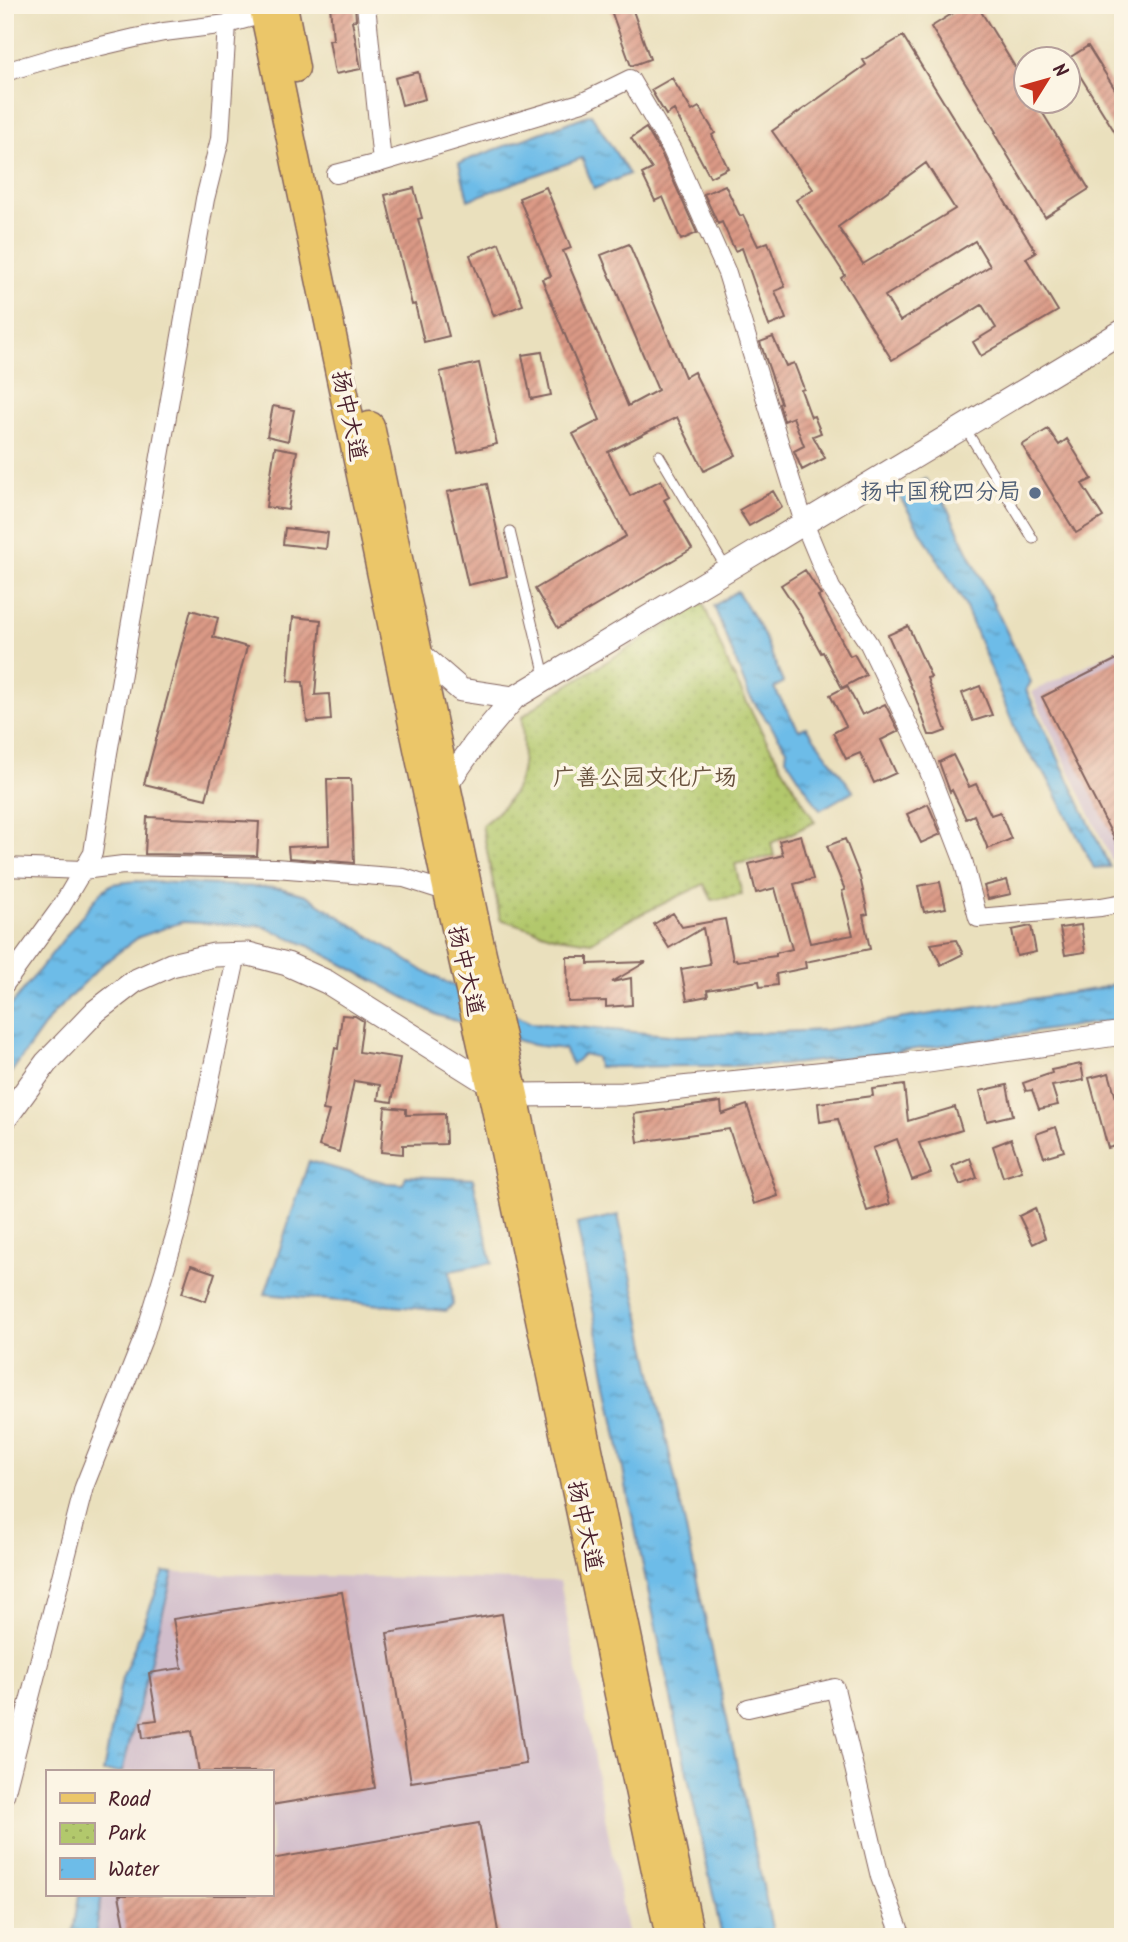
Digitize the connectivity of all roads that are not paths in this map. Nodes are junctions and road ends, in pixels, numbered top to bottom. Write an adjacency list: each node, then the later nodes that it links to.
1 (366, 5): 5 (street)
2 (273, 9): 3 (street); 14 (main road, 扬中大道); 15 (main road, 扬中大道)
3 (227, 24): 4 (street); 20 (street)
4 (5, 72)
5 (382, 162): 6 (street); 10 (street)
6 (336, 174)
7 (1123, 331): 8 (street)
8 (964, 427): 10 (street); 12 (lane)
9 (660, 455): 13 (lane)
10 (804, 523): 13 (street); 22 (street)
11 (510, 531): 16 (lane)
12 (1032, 539)
13 (727, 570): 16 (street)
14 (394, 630): 15 (street); 21 (main road, 扬中大道)
15 (420, 654): 17 (street); 18 (main road, 扬中大道)
16 (546, 679): 17 (street)
17 (514, 698): 18 (street)
18 (446, 785): 21 (main road, 扬中大道)
19 (5, 866): 20 (street)
20 (83, 870): 21 (street); 24 (street)
21 (458, 891): 26 (main road, 扬中大道)
22 (1123, 903)
23 (237, 954): 26 (street); 27 (street); 29 (street)
24 (5, 984)
25 (1123, 1033): 26 (street)
26 (503, 1090): 30 (main road, 扬中大道); 31 (main road, 扬中大道)
27 (5, 1119)
28 (748, 1708): 32 (street)
29 (5, 1795)
30 (670, 1937)
31 (690, 1937)
32 (902, 1937)

